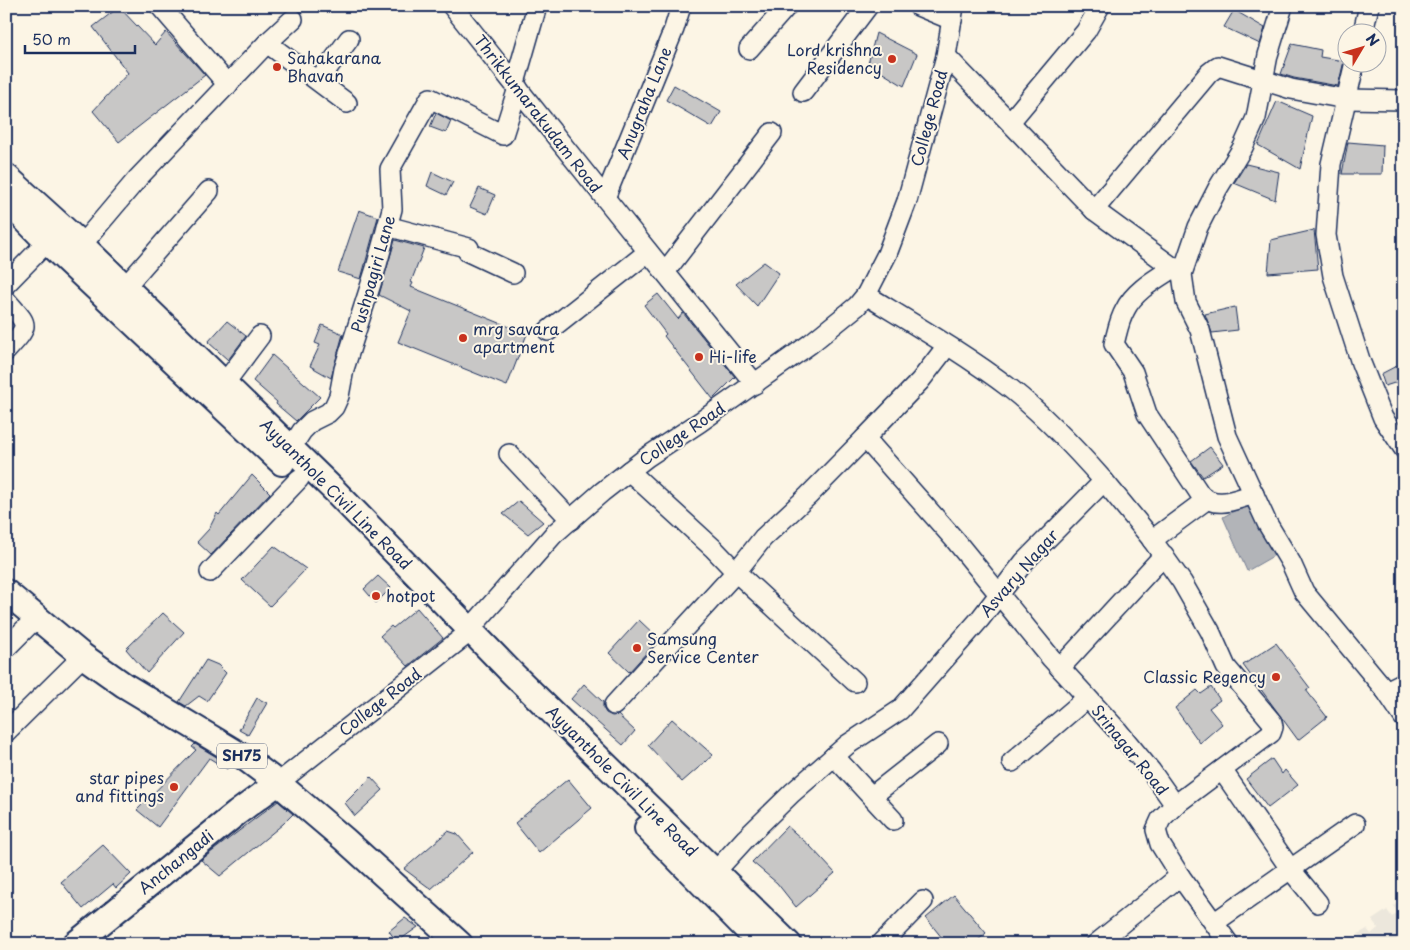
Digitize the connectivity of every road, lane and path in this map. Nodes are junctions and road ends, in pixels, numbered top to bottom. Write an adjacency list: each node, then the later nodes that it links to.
1 (160, 6): 20 (street)
2 (452, 6): 21 (street, Thrikkumarakudam Road)
3 (537, 6): 21 (street)
4 (681, 6): 30 (street, Anugraha Lane)
5 (787, 6): 16 (street)
6 (868, 6): 22 (street)
7 (918, 6): 11 (street)
8 (1100, 6): 26 (street)
9 (1283, 6): 19 (street)
10 (1369, 6): 13 (street)
11 (953, 13): 17 (street, College Road)
12 (293, 19): 15 (street)
13 (1365, 22)
14 (349, 39): 15 (street)
15 (267, 43): 20 (street); 25 (street)
16 (749, 49)
17 (946, 56): 26 (street); 42 (street, College Road)
18 (1353, 72): 23 (street)
19 (1263, 79): 23 (street); 32 (street); 37 (street)
20 (228, 86): 36 (street)
21 (516, 86): 30 (street, Thrikkumarakudam Road); 33 (street, Pushpagiri Lane)
22 (803, 92)
23 (1346, 99): 24 (street); 52 (street)
24 (1404, 100)
25 (347, 103)
26 (1010, 122): 32 (street)
27 (772, 133): 38 (street)
28 (6, 176): 36 (main road, Ayyanthole Civil Line Road)
29 (209, 191): 41 (street)
30 (605, 198): 35 (street, Thrikkumarakudam Road)
31 (6, 200): 34 (main road, Ayyanthole Civil Line Road)
32 (1094, 210): 37 (street)
33 (387, 226): 39 (street); 51 (street, Pushpagiri Lane)
34 (47, 242): 36 (main road, Ayyanthole Civil Line Road); 40 (street)
35 (648, 252): 38 (street, Thrikkumarakudam Road); 44 (street)
36 (74, 253): 41 (main road, Ayyanthole Civil Line Road); 49 (main road, Ayyanthole Civil Line Road)
37 (1177, 271): 57 (street); 58 (street)
38 (665, 272): 48 (street, Thrikkumarakudam Road)
39 (513, 273)
40 (6, 284)
41 (125, 287): 49 (main road, Ayyanthole Civil Line Road)
42 (866, 295): 46 (street); 48 (street, College Road)
43 (6, 300): 47 (street)
44 (548, 331)
45 (260, 336): 49 (street)
46 (947, 346): 50 (street); 56 (street)
47 (6, 351)
48 (755, 384): 54 (street, College Road)
49 (225, 393): 51 (main road, Ayyanthole Civil Line Road); 55 (main road, Ayyanthole Civil Line Road)
50 (865, 438): 63 (street); 65 (street, Srinagar Road)
51 (290, 448): 67 (main road, Ayyanthole Civil Line Road)
52 (1404, 449)
53 (508, 454): 59 (street)
54 (629, 471): 59 (street, College Road); 63 (street)
55 (299, 479): 62 (street); 67 (main road, Ayyanthole Civil Line Road)
56 (1104, 481): 60 (street); 65 (street, Asvary Nagar)
57 (1254, 494): 58 (street); 73 (street)
58 (1206, 500): 60 (street)
59 (571, 520): 67 (street, College Road)
60 (1152, 540): 61 (street)
61 (1164, 556): 70 (street); 81 (street)
62 (210, 572)
63 (736, 572): 71 (street); 75 (street)
64 (6, 592): 66 (main road, SH75)
65 (999, 596): 70 (street, Srinagar Road); 79 (street, Asvary Nagar)
66 (36, 618): 68 (street); 69 (main road, SH75)
67 (466, 634): 82 (street, College Road); 88 (main road, Ayyanthole Civil Line Road); 95 (main road)
68 (6, 648)
69 (83, 656): 77 (street); 82 (main road, SH75)
70 (1060, 668): 74 (street, Srinagar Road)
71 (855, 682)
72 (1404, 682): 73 (street)
73 (1386, 691): 76 (street)
74 (1087, 698): 80 (street); 84 (street, Srinagar Road)
75 (614, 705)
76 (1404, 718)
77 (6, 732)
78 (938, 744): 83 (street)
79 (834, 756): 83 (street); 88 (street, Asvary Nagar)
80 (1012, 762)
81 (1222, 770): 84 (street); 87 (street)
82 (278, 782): 93 (main road, Anchangadi); 94 (main road, SH75)
83 (872, 796): 85 (street)
84 (1175, 805): 89 (street, Srinagar Road)
85 (894, 820)
86 (1355, 824): 87 (street)
87 (1291, 870): 91 (street); 92 (street)
88 (715, 872): 96 (main road, Ayyanthole Civil Line Road)
89 (1180, 876): 92 (street); 98 (street)
90 (923, 901): 97 (street)
91 (1318, 903)
92 (1215, 922): 99 (street)
93 (75, 944)
94 (460, 944)
95 (761, 944)
96 (789, 944)
97 (881, 944)
98 (1096, 944)
99 (1229, 944)

